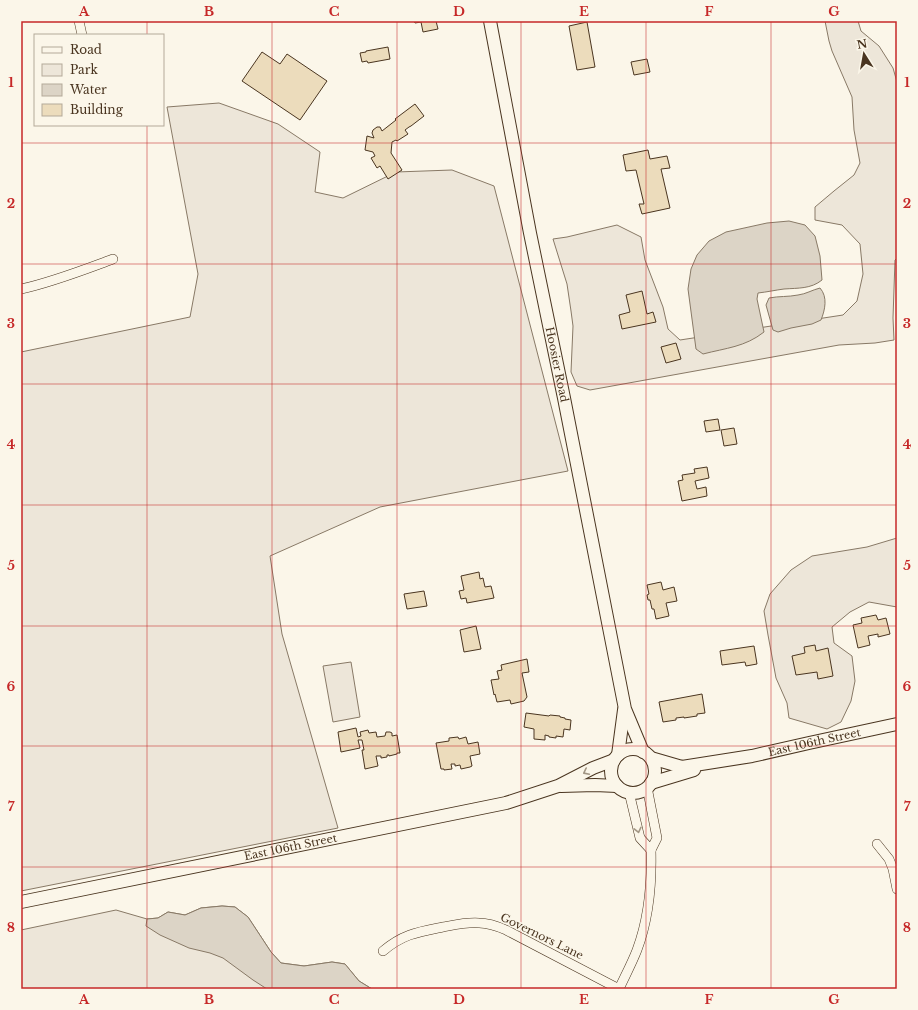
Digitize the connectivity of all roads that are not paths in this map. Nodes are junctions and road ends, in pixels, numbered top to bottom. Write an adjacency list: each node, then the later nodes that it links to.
1 (79, 21): 3 (street)
2 (490, 21): 6 (street, Hoosier Road)
3 (82, 34)
4 (114, 259): 5 (street)
5 (21, 289)
6 (625, 709): 8 (street, Hoosier Road); 9 (street, Hoosier Road)
7 (897, 724): 10 (street, East 106th Street)
8 (647, 755): 9 (street); 10 (street, East 106th Street); 11 (street)
9 (616, 757): 12 (street, East 106th Street, one-way to 12); 13 (street)
10 (732, 760): 11 (street, East 106th Street)
11 (649, 785): 14 (street); 16 (street)
12 (558, 786): 13 (street, East 106th Street); 18 (street, East 106th Street)
13 (617, 786): 14 (street)
14 (629, 792): 16 (street, one-way to 16)
15 (877, 844): 17 (street)
16 (651, 850): 20 (street)
17 (897, 889)
18 (21, 902)
19 (383, 950): 20 (street, Governors Lane)
20 (619, 989)

